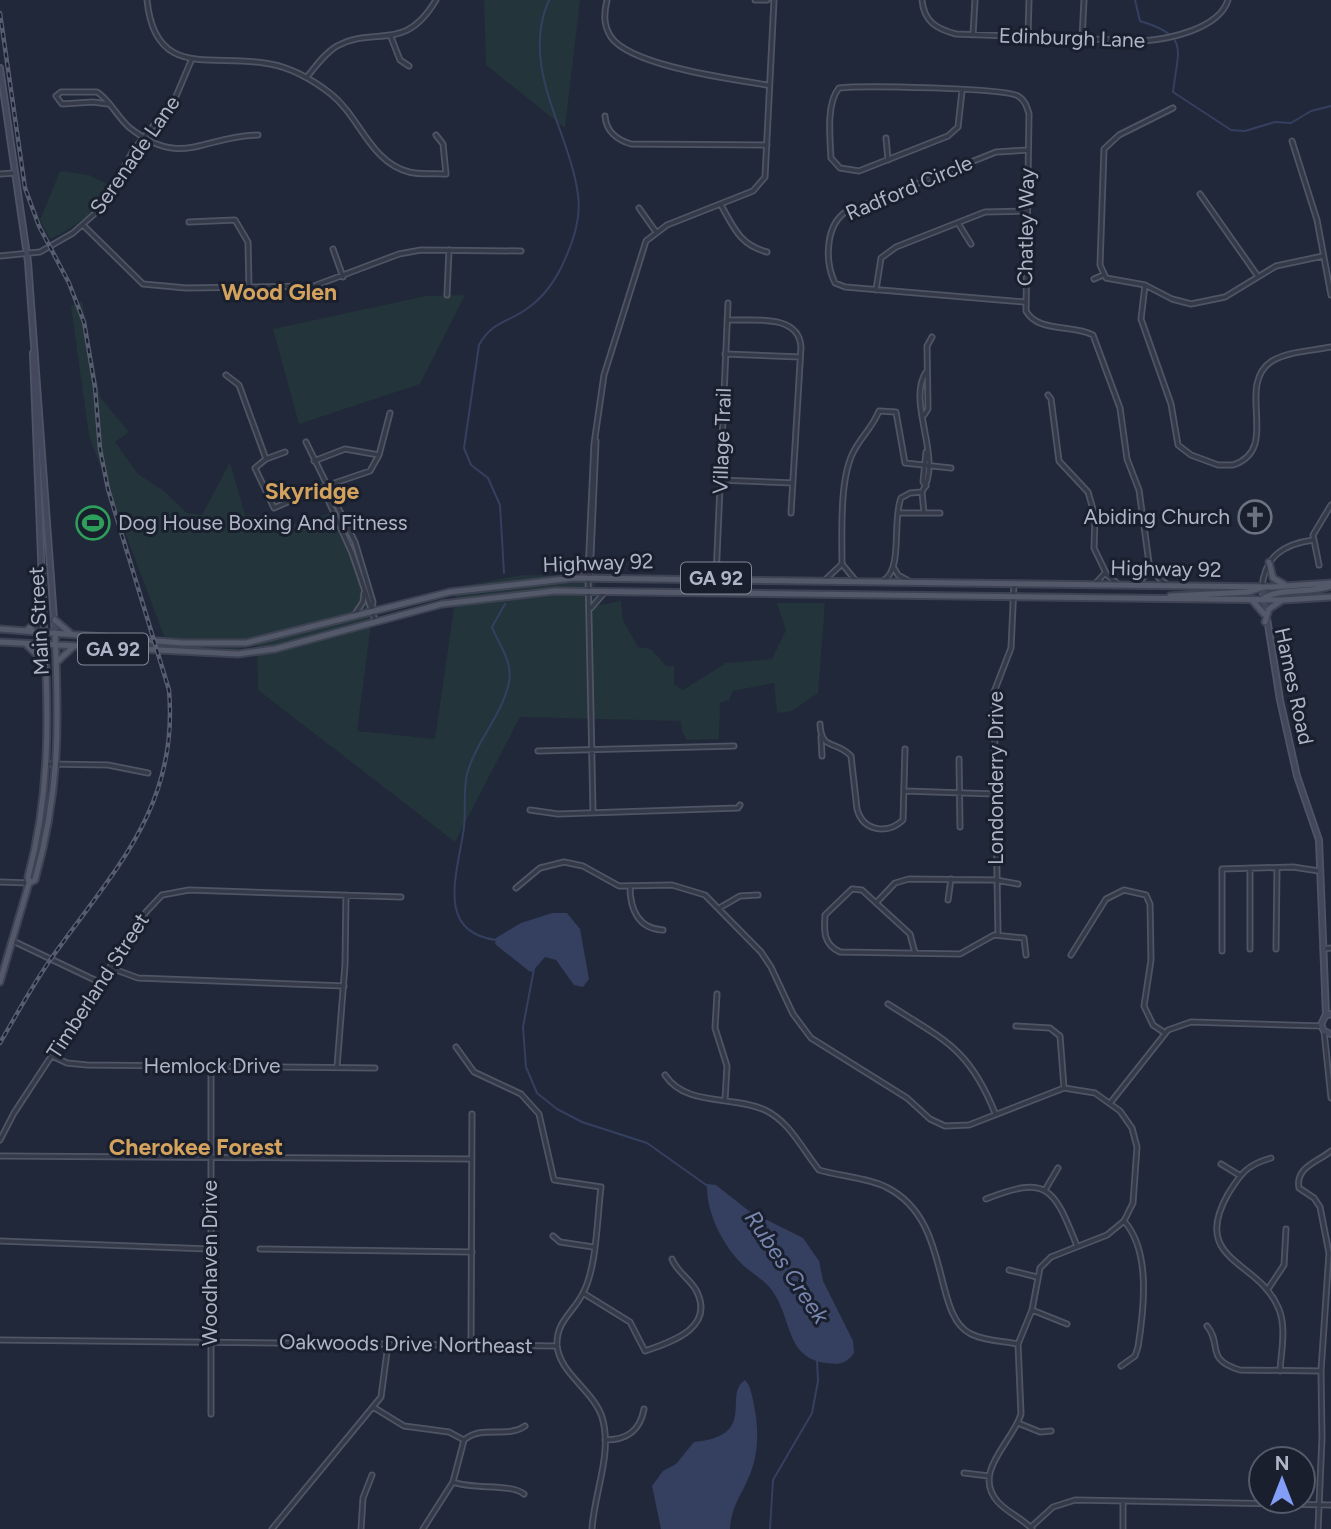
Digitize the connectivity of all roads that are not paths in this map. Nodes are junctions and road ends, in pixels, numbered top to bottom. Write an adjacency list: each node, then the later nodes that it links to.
1 (147, 0): 16 (street)
2 (436, 0): 13 (street)
3 (607, 0): 20 (street)
4 (755, 0): 5 (street)
5 (767, 0)
6 (774, 0): 20 (street)
7 (922, 0): 12 (street, Edinburgh Lane)
8 (975, 0): 12 (street)
9 (1029, 0): 14 (street)
10 (1084, 0): 15 (street)
11 (1228, 0): 15 (street, Edinburgh Lane)
12 (973, 35): 14 (street, Edinburgh Lane)
13 (391, 37): 17 (street); 19 (street)
14 (1028, 37): 15 (street, Edinburgh Lane)
15 (1082, 39)
16 (191, 61): 19 (street); 29 (street, Serenade Lane)
17 (409, 66)
18 (0, 68): 25 (main road, Main Street)
19 (306, 77): 28 (street)
20 (768, 85): 32 (street)
21 (962, 90): 33 (street, Chatley Way); 34 (street, Chatley Way); 34 (street, Chatley Way)
22 (108, 104): 22 (street); 29 (street)
23 (1173, 108): 53 (street)
24 (0, 114): 25 (street)
25 (7, 114): 35 (main road, Main Street)
26 (605, 116): 32 (street)
27 (258, 135): 29 (street)
28 (436, 135)
29 (143, 137): 43 (street, Serenade Lane)
30 (886, 138): 34 (street)
31 (1292, 141): 52 (street)
32 (767, 145): 38 (street)
33 (1028, 150): 40 (street, Chatley Way); 59 (street, Radford Circle)
34 (888, 160)
35 (15, 173): 36 (street); 50 (main road, Main Street)
36 (0, 174)
37 (1200, 194): 54 (street)
38 (721, 205): 44 (street); 49 (street)
39 (639, 208): 44 (street)
40 (1027, 211): 42 (street); 62 (street, Chatley Way)
41 (189, 222): 58 (street)
42 (958, 223): 45 (street); 59 (street)
43 (83, 225): 50 (street, Serenade Lane); 58 (street)
44 (656, 232): 73 (street)
45 (971, 244)
46 (333, 249): 55 (street)
47 (449, 250): 48 (street); 55 (street); 60 (street)
48 (522, 251)
49 (767, 252)
50 (27, 255): 51 (street); 67 (main road, Main Street)
51 (0, 256)
52 (1323, 256): 54 (street); 61 (street)
53 (1103, 275): 56 (street); 57 (street)
54 (1257, 275): 57 (street)
55 (343, 277): 58 (street)
56 (1094, 279)
57 (1144, 285): 66 (street)
58 (249, 288)
59 (876, 290): 62 (street, Radford Circle)
60 (447, 295)
61 (1331, 295)
62 (1024, 302): 99 (street, Chatley Way)
63 (728, 303): 64 (street, Village Trail)
64 (727, 320): 68 (street, Village Trail); 69 (street)
65 (932, 337): 75 (street)
66 (1331, 347)
67 (34, 353): 127 (main road, Main Street); 130 (main road, Main Street)
68 (725, 354): 69 (street); 83 (street, Village Trail)
69 (800, 357): 84 (street)
70 (226, 375): 78 (street)
71 (1048, 395): 100 (street)
72 (390, 413): 77 (street)
73 (596, 441): 94 (street); 102 (street)
74 (306, 442): 79 (street)
75 (926, 451): 80 (street); 81 (street)
76 (285, 452): 78 (street)
77 (379, 455): 79 (street); 85 (street)
78 (266, 459): 85 (street)
79 (314, 461): 85 (street)
80 (923, 467): 81 (street); 86 (street); 96 (street)
81 (929, 467): 82 (street); 86 (street)
82 (951, 468)
83 (719, 480): 84 (street); 103 (street, Village Trail)
84 (793, 483): 89 (street)
85 (326, 486): 116 (street); 125 (street)
86 (926, 486): 87 (street)
87 (922, 492): 90 (street); 91 (street)
88 (1331, 505): 93 (street)
89 (791, 513)
90 (898, 513): 91 (street); 98 (street)
91 (924, 513): 92 (street)
92 (940, 513)
93 (1313, 540): 95 (street); 97 (street)
94 (589, 558): 101 (street); 102 (street)
95 (1269, 562): 114 (street); 115 (main road)
96 (842, 564): 104 (street); 105 (street)
97 (1319, 565)
98 (894, 568): 106 (street); 107 (street)
99 (1150, 570): 112 (street); 113 (street)
100 (1105, 573): 109 (street); 110 (street)
101 (574, 578): 102 (main road, Highway 92 / GA 92); 125 (main road, Highway 92 / GA 92)
102 (590, 578): 103 (main road, Highway 92 / GA 92); 117 (street)
103 (716, 578): 104 (main road, Highway 92 / GA 92)
104 (825, 580): 105 (main road, Highway 92 / GA 92)
105 (856, 581): 106 (main road, Highway 92 / GA 92)
106 (882, 581): 107 (main road, Highway 92 / GA 92)
107 (912, 582): 108 (main road, Highway 92 / GA 92)
108 (1014, 583): 109 (main road, Highway 92 / GA 92); 119 (street, Londonderry Drive)
109 (1095, 584): 110 (main road, Highway 92 / GA 92)
110 (1119, 584): 112 (main road, Highway 92 / GA 92)
111 (1331, 584): 115 (main road, Highway 92 / GA 92); 123 (main road)
112 (1133, 585): 113 (main road, Highway 92 / GA 92)
113 (1168, 585): 114 (main road, Highway 92 / GA 92)
114 (1262, 587): 115 (main road, Highway 92 / GA 92); 121 (main road); 123 (main road, Hames Road)
115 (1291, 587)
116 (364, 591): 125 (street); 128 (street)
117 (590, 591): 118 (main road, Highway 92 / GA 92); 126 (street); 131 (main road, Highway 92 / GA 92)
118 (609, 591): 119 (main road, Highway 92 / GA 92); 126 (street)
119 (1013, 597): 121 (main road, Highway 92 / GA 92); 160 (street, Londonderry Drive)
120 (1331, 597): 124 (main road, Highway 92 / GA 92)
121 (1161, 598): 122 (main road, Highway 92 / GA 92)
122 (1252, 600): 123 (main road, Highway 92 / GA 92); 129 (main road)
123 (1262, 600): 124 (main road, Highway 92 / GA 92); 129 (main road, Hames Road)
124 (1283, 600): 132 (main road)
125 (372, 609): 128 (main road, Highway 92 / GA 92); 131 (street)
126 (590, 610): 151 (street)
127 (43, 611): 134 (main road); 135 (main road, Main Street)
128 (355, 614): 140 (main road, Highway 92 / GA 92)
129 (1264, 614): 132 (main road, Hames Road)
130 (55, 620): 136 (main road, Main Street); 137 (main road)
131 (375, 620): 144 (main road, Highway 92 / GA 92)
132 (1265, 622): 167 (main road, Hames Road)
133 (0, 629): 134 (main road, Highway 92 / GA 92)
134 (26, 631): 135 (main road, Highway 92 / GA 92)
135 (44, 632): 136 (main road, Highway 92 / GA 92); 141 (main road, Main Street)
136 (55, 633): 137 (main road, Highway 92 / GA 92); 142 (main road, Main Street)
137 (75, 635): 140 (main road, Highway 92 / GA 92)
138 (0, 642): 139 (main road, Highway 92 / GA 92)
139 (24, 643): 141 (main road, Highway 92 / GA 92); 146 (main road)
140 (194, 644): 144 (main road)
141 (45, 645): 142 (main road, Highway 92 / GA 92); 146 (main road, Main Street)
142 (56, 645): 143 (main road, Highway 92 / GA 92); 145 (main road, Main Street)
143 (73, 647): 144 (main road, Highway 92 / GA 92); 145 (main road)
144 (195, 653)
145 (57, 664): 156 (main road, Main Street)
146 (46, 665): 155 (main road, Main Street)
147 (820, 724): 148 (street)
148 (821, 737): 153 (street); 158 (street)
149 (734, 746): 151 (street)
150 (905, 748): 158 (street)
151 (590, 750): 152 (street); 163 (street)
152 (538, 751)
153 (822, 755)
154 (959, 759): 159 (street)
155 (48, 764): 156 (street); 171 (main road, Main Street)
156 (58, 764): 157 (street); 171 (main road, Main Street)
157 (148, 774)
158 (905, 791): 159 (street)
159 (959, 791): 160 (street); 164 (street)
160 (994, 794): 169 (street, Londonderry Drive)
161 (740, 805): 163 (street)
162 (530, 810): 163 (street)
163 (593, 812)
164 (960, 827)
165 (1277, 868): 166 (street); 167 (street); 186 (street)
166 (1250, 869): 185 (street); 188 (street)
167 (1319, 871): 187 (main road, Hames Road)
168 (951, 879): 169 (street); 178 (street); 179 (street)
169 (996, 880): 172 (street); 182 (street, Londonderry Drive)
170 (0, 882): 171 (street)
171 (29, 883): 183 (main road, Main Street)
172 (1018, 884)
173 (630, 887): 174 (street); 180 (street); 181 (street)
174 (516, 888)
175 (346, 895): 177 (street, Timberland Street); 192 (street, Timberland Street); 195 (street)
176 (758, 895): 180 (street)
177 (401, 897)
178 (948, 900)
179 (876, 903): 189 (street); 189 (street)
180 (721, 908): 215 (street)
181 (663, 930)
182 (998, 935): 189 (street); 190 (street)
183 (13, 941): 193 (main road, Main Street); 194 (street)
184 (1331, 948): 187 (street)
185 (1250, 949)
186 (1276, 949)
187 (1323, 949): 198 (main road, Hames Road)
188 (1222, 951)
189 (915, 953)
190 (1026, 954)
191 (1071, 955): 202 (street)
192 (111, 968): 194 (street, Timberland Street); 195 (street)
193 (0, 982)
194 (100, 983): 206 (street, Timberland Street)
195 (344, 986): 208 (street)
196 (717, 994): 213 (street)
197 (888, 1004): 215 (street)
198 (1328, 1015): 199 (street); 201 (main road, Hames Road)
199 (1312, 1024): 201 (street); 202 (street)
200 (1016, 1026): 211 (street)
201 (1323, 1029): 203 (main road); 204 (street)
202 (1165, 1033): 214 (street)
203 (1331, 1034): 204 (street)
204 (1326, 1043): 212 (street)
205 (456, 1047): 233 (street)
206 (52, 1056): 207 (street, Hemlock Drive); 217 (street, Timberland Street)
207 (211, 1066): 208 (street, Hemlock Drive); 220 (street, Woodhaven Drive)
208 (337, 1067): 209 (street, Hemlock Drive)
209 (374, 1068)
210 (665, 1074): 213 (street)
211 (1064, 1088): 214 (street); 215 (street)
212 (1331, 1098)
213 (725, 1100): 248 (street)
214 (1111, 1102): 228 (street)
215 (995, 1113)
216 (472, 1114): 222 (street)
217 (0, 1140)
218 (1331, 1151): 253 (street)
219 (0, 1156): 220 (street)
220 (211, 1158): 222 (street); 234 (street, Woodhaven Drive)
221 (1271, 1158): 225 (street)
222 (472, 1159): 236 (street)
223 (1221, 1164): 225 (street)
224 (1058, 1168): 226 (street)
225 (1239, 1175): 240 (street)
226 (1045, 1190): 227 (street); 232 (street)
227 (986, 1199)
228 (1124, 1221): 232 (street); 251 (street)
229 (1286, 1229): 240 (street)
230 (553, 1237): 233 (street)
231 (0, 1241): 234 (street)
232 (1077, 1246): 239 (street)
233 (593, 1247): 241 (street)
234 (209, 1249): 246 (street, Woodhaven Drive)
235 (260, 1249): 236 (street)
236 (471, 1252): 249 (street)
237 (672, 1259): 241 (street)
238 (1009, 1270): 239 (street)
239 (1037, 1276): 242 (street)
240 (1268, 1289): 252 (street)
241 (583, 1293): 250 (street)
242 (1032, 1310): 243 (street); 248 (street)
243 (1067, 1324)
244 (1206, 1326): 252 (street)
245 (0, 1340): 246 (street, Oakwoods Drive Northeast)
246 (210, 1341): 247 (street, Oakwoods Drive Northeast); 256 (street, Woodhaven Drive)
247 (388, 1344): 249 (street, Oakwoods Drive Northeast); 254 (street)
248 (1018, 1344): 257 (street)
249 (471, 1345): 250 (street, Oakwoods Drive Northeast)
250 (557, 1346): 261 (street)
251 (1122, 1365)
252 (1280, 1371): 253 (street)
253 (1321, 1371): 269 (street)
254 (373, 1407): 260 (street); 271 (street)
255 (644, 1409): 261 (street)
256 (211, 1414)
257 (1018, 1423): 259 (street); 264 (street)
258 (525, 1426): 260 (street)
259 (1051, 1431)
260 (464, 1440): 265 (street)
261 (605, 1440): 274 (street)
262 (964, 1473): 264 (street)
263 (372, 1475): 272 (street)
264 (989, 1476): 270 (street)
265 (453, 1482): 266 (street); 273 (street)
266 (524, 1494)
267 (1124, 1501): 269 (street); 270 (street); 275 (street)
268 (1331, 1505): 269 (street)
269 (1318, 1506): 276 (street)
270 (1031, 1528)
271 (272, 1529)
272 (361, 1529)
273 (423, 1529)
274 (592, 1529)
275 (1123, 1529)
276 (1318, 1529)

